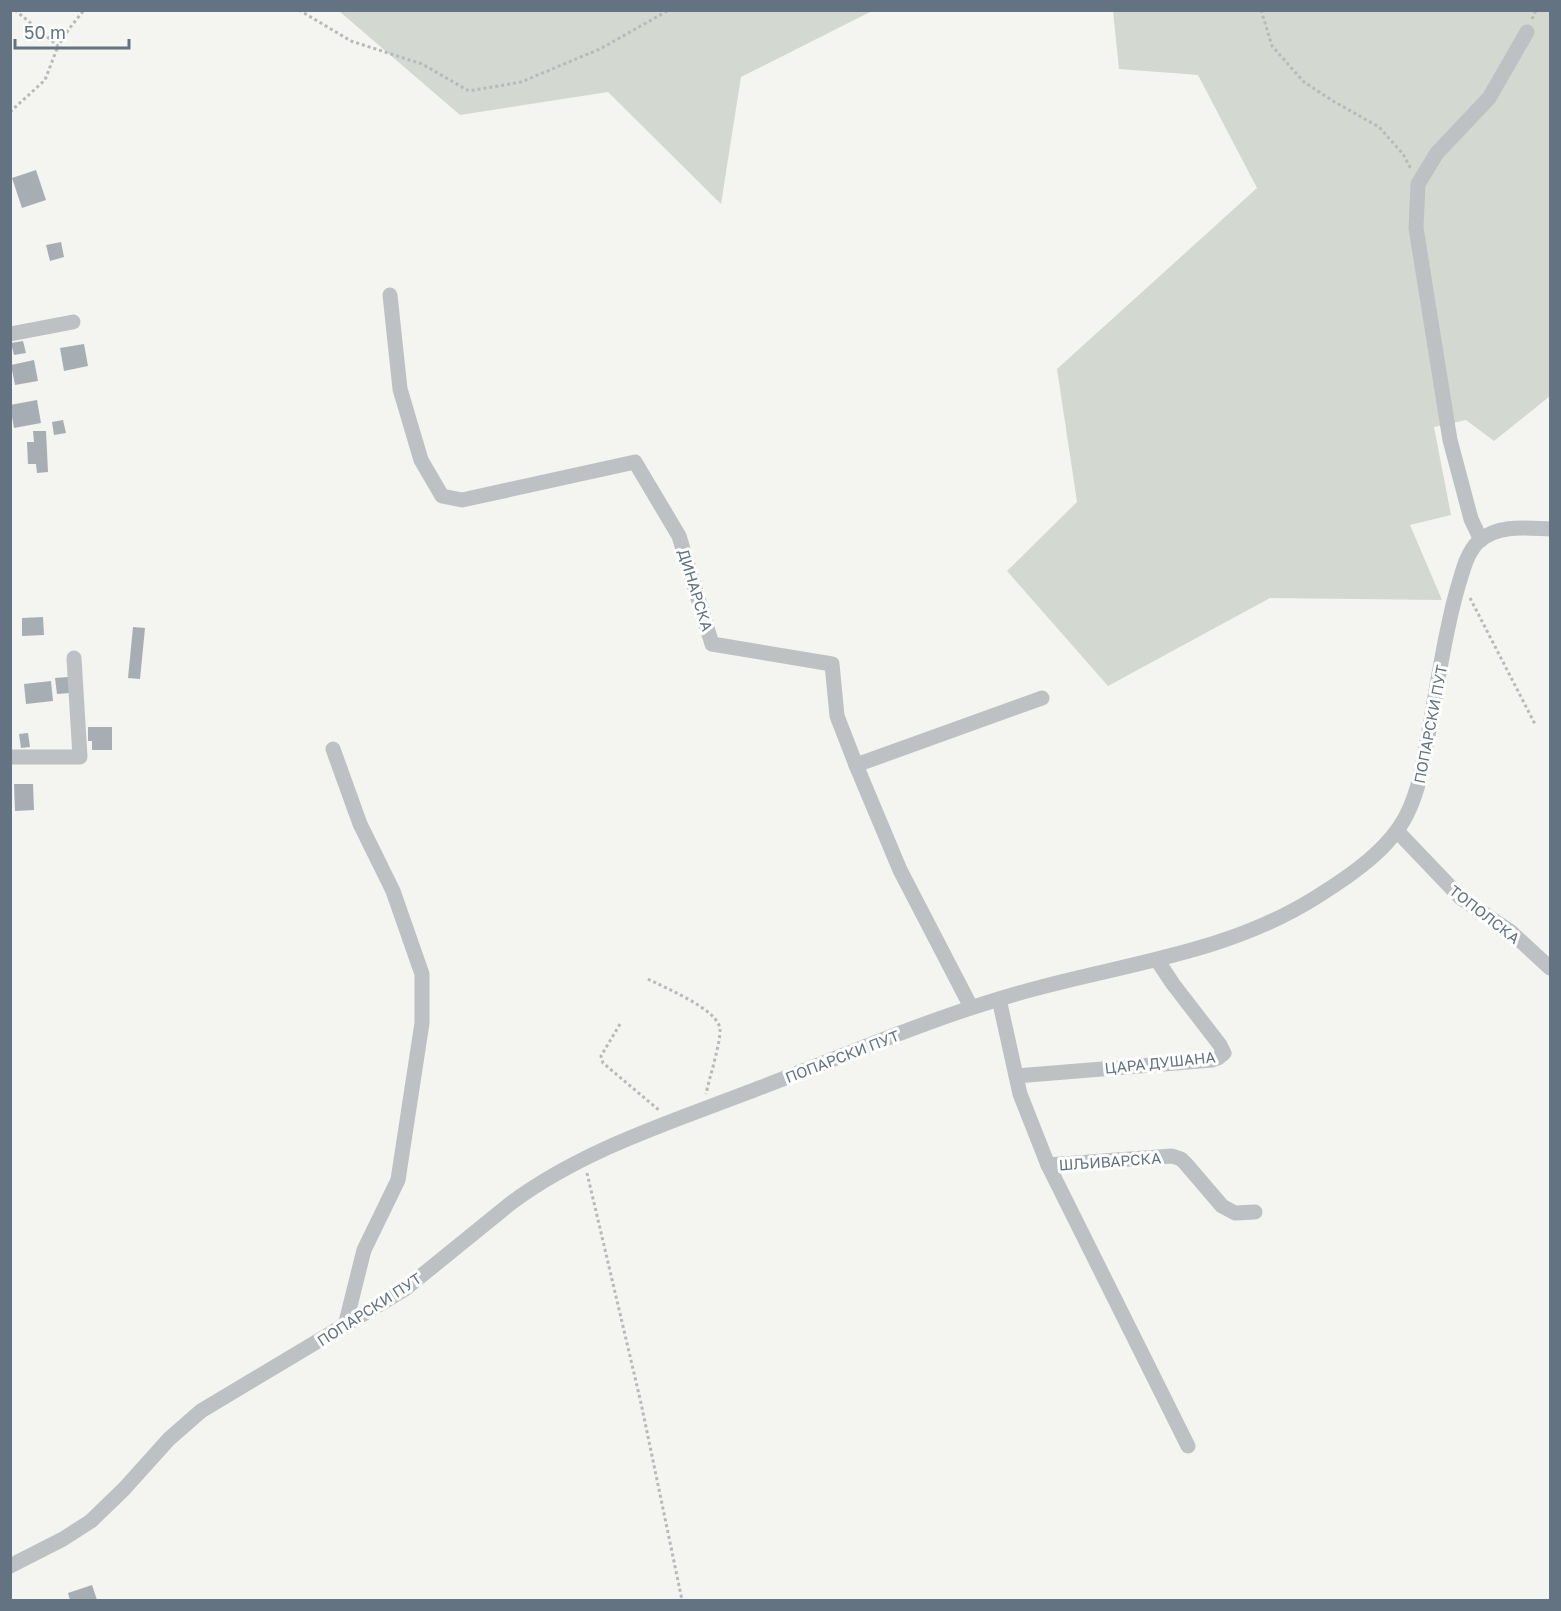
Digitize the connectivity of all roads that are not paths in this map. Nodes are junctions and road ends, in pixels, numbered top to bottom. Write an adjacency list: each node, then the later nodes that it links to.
1 (1527, 32): 6 (street)
2 (390, 295): 11 (street, ДИНАРСКА)
3 (73, 322): 4 (street)
4 (10, 334)
5 (1551, 529): 6 (street)
6 (1481, 540): 12 (street, ПОПАРСКИ ПУТ)
7 (74, 658): 10 (street)
8 (1042, 698): 11 (street)
9 (333, 749): 20 (street)
10 (10, 757)
11 (856, 765): 16 (street, ДИНАРСКА)
12 (1397, 831): 13 (street, ПОПАРСКИ ПУТ); 14 (street, ТОПОЛСКА)
13 (1157, 960): 15 (street, ПОПАРСКИ ПУТ); 17 (street, ЦАРА ДУШАНА)
14 (1551, 968)
15 (999, 999): 16 (street, ПОПАРСКИ ПУТ); 17 (street)
16 (971, 1007): 20 (street, ПОПАРСКИ ПУТ)
17 (1016, 1076): 18 (street)
18 (1048, 1165): 19 (street, ШЉИВАРСКА); 21 (street)
19 (1256, 1212)
20 (345, 1326): 22 (street, ПОПАРСКИ ПУТ)
21 (1188, 1446)
22 (10, 1566)

